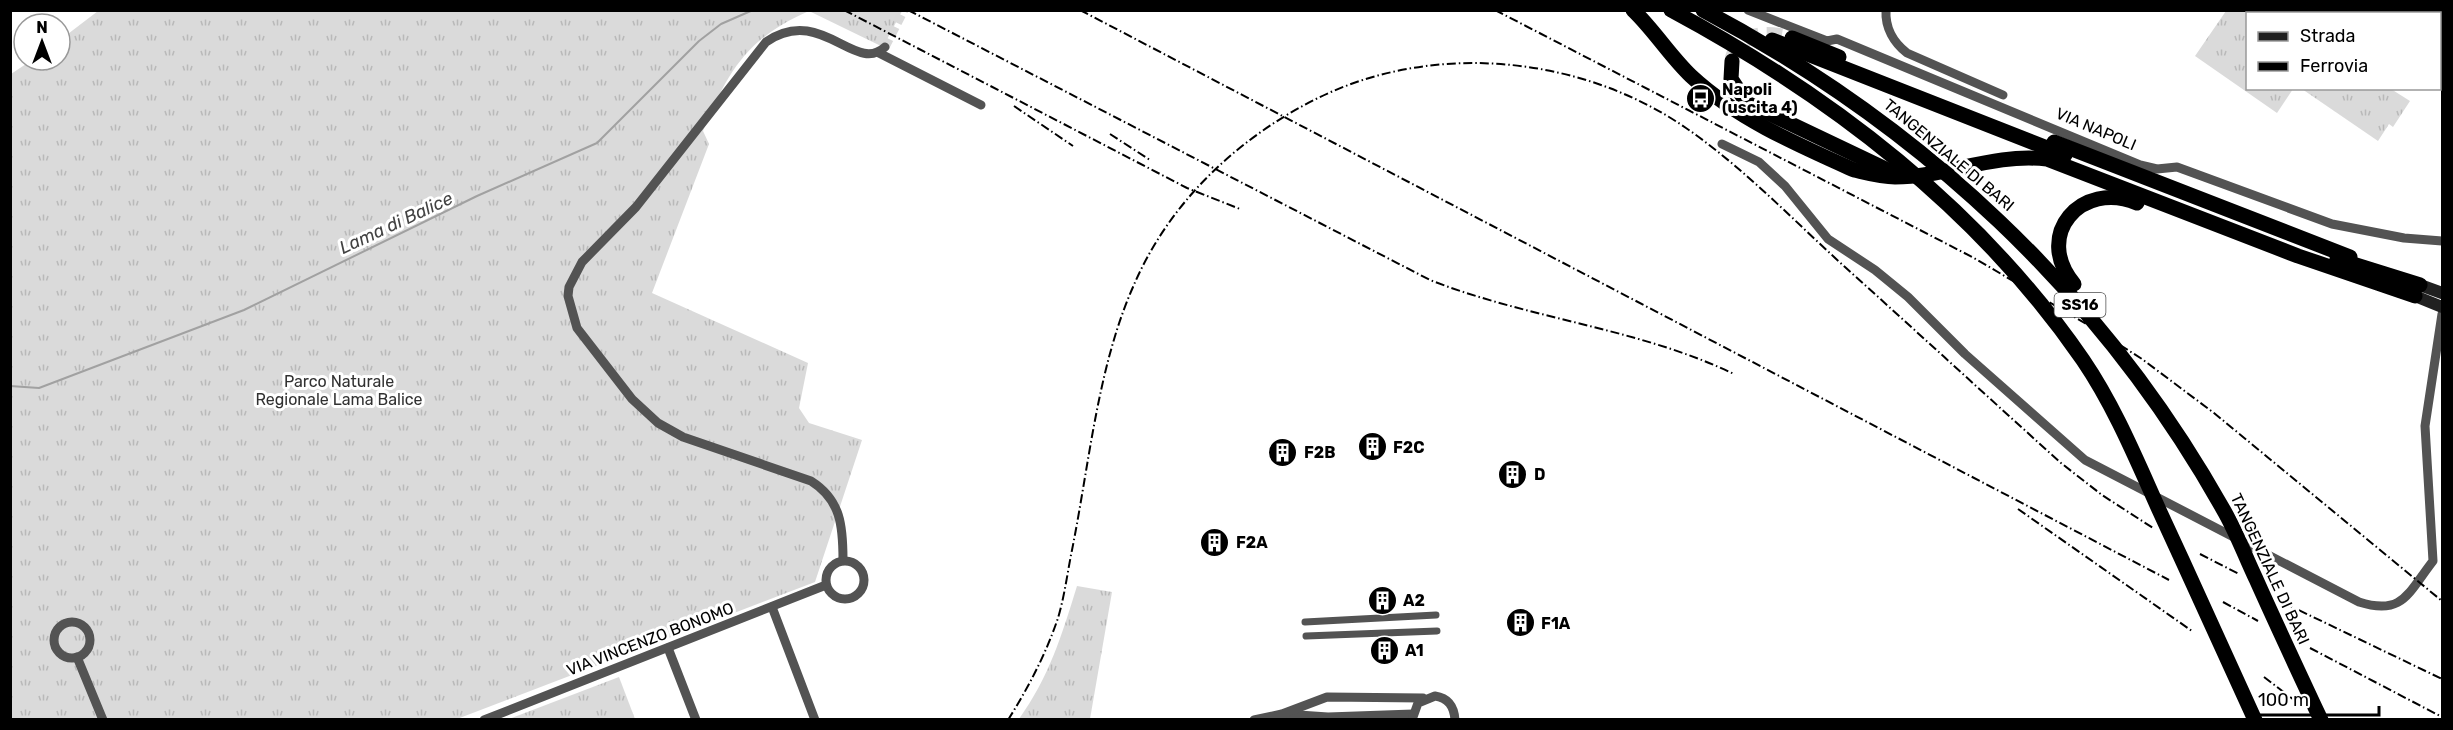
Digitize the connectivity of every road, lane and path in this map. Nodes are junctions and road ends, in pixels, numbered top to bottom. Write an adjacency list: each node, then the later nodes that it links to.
1 (1633, 10): 14 (highway)
2 (1671, 10): 12 (highway, SS16)
3 (1703, 10): 18 (highway, TANGENZIALE DI BARI / SS16)
4 (1710, 10): 14 (highway)
5 (1748, 10): 13 (street, VIA NAPOLI)
6 (1886, 10): 9 (street)
7 (1791, 38): 14 (highway)
8 (1732, 61): 12 (highway)
9 (2003, 95)
10 (981, 105): 19 (street)
11 (1722, 144): 17 (street)
12 (1973, 228): 37 (highway, SS16)
13 (2442, 241)
14 (2417, 290): 15 (main road); 16 (main road); 18 (highway)
15 (2442, 293)
16 (2442, 307)
17 (2442, 314)
18 (2104, 333): 38 (highway, TANGENZIALE DI BARI / SS16)
19 (843, 560): 20 (street); 20 (street)
20 (826, 585): 21 (street, VIA VINCENZO BONOMO)
21 (772, 607): 26 (street, VIA VINCENZO BONOMO); 34 (street)
22 (1436, 615): 23 (street)
23 (1305, 622)
24 (1437, 631): 25 (street)
25 (1306, 636)
26 (668, 648): 32 (street, VIA VINCENZO BONOMO); 33 (street)
27 (77, 657): 31 (street)
28 (1423, 699): 29 (street); 30 (street); 36 (street)
29 (1282, 714): 30 (street); 35 (street)
30 (1413, 717)
31 (103, 720)
32 (484, 720)
33 (696, 720)
34 (815, 720)
35 (1254, 720)
36 (1455, 720)
37 (2255, 720)
38 (2321, 720)

